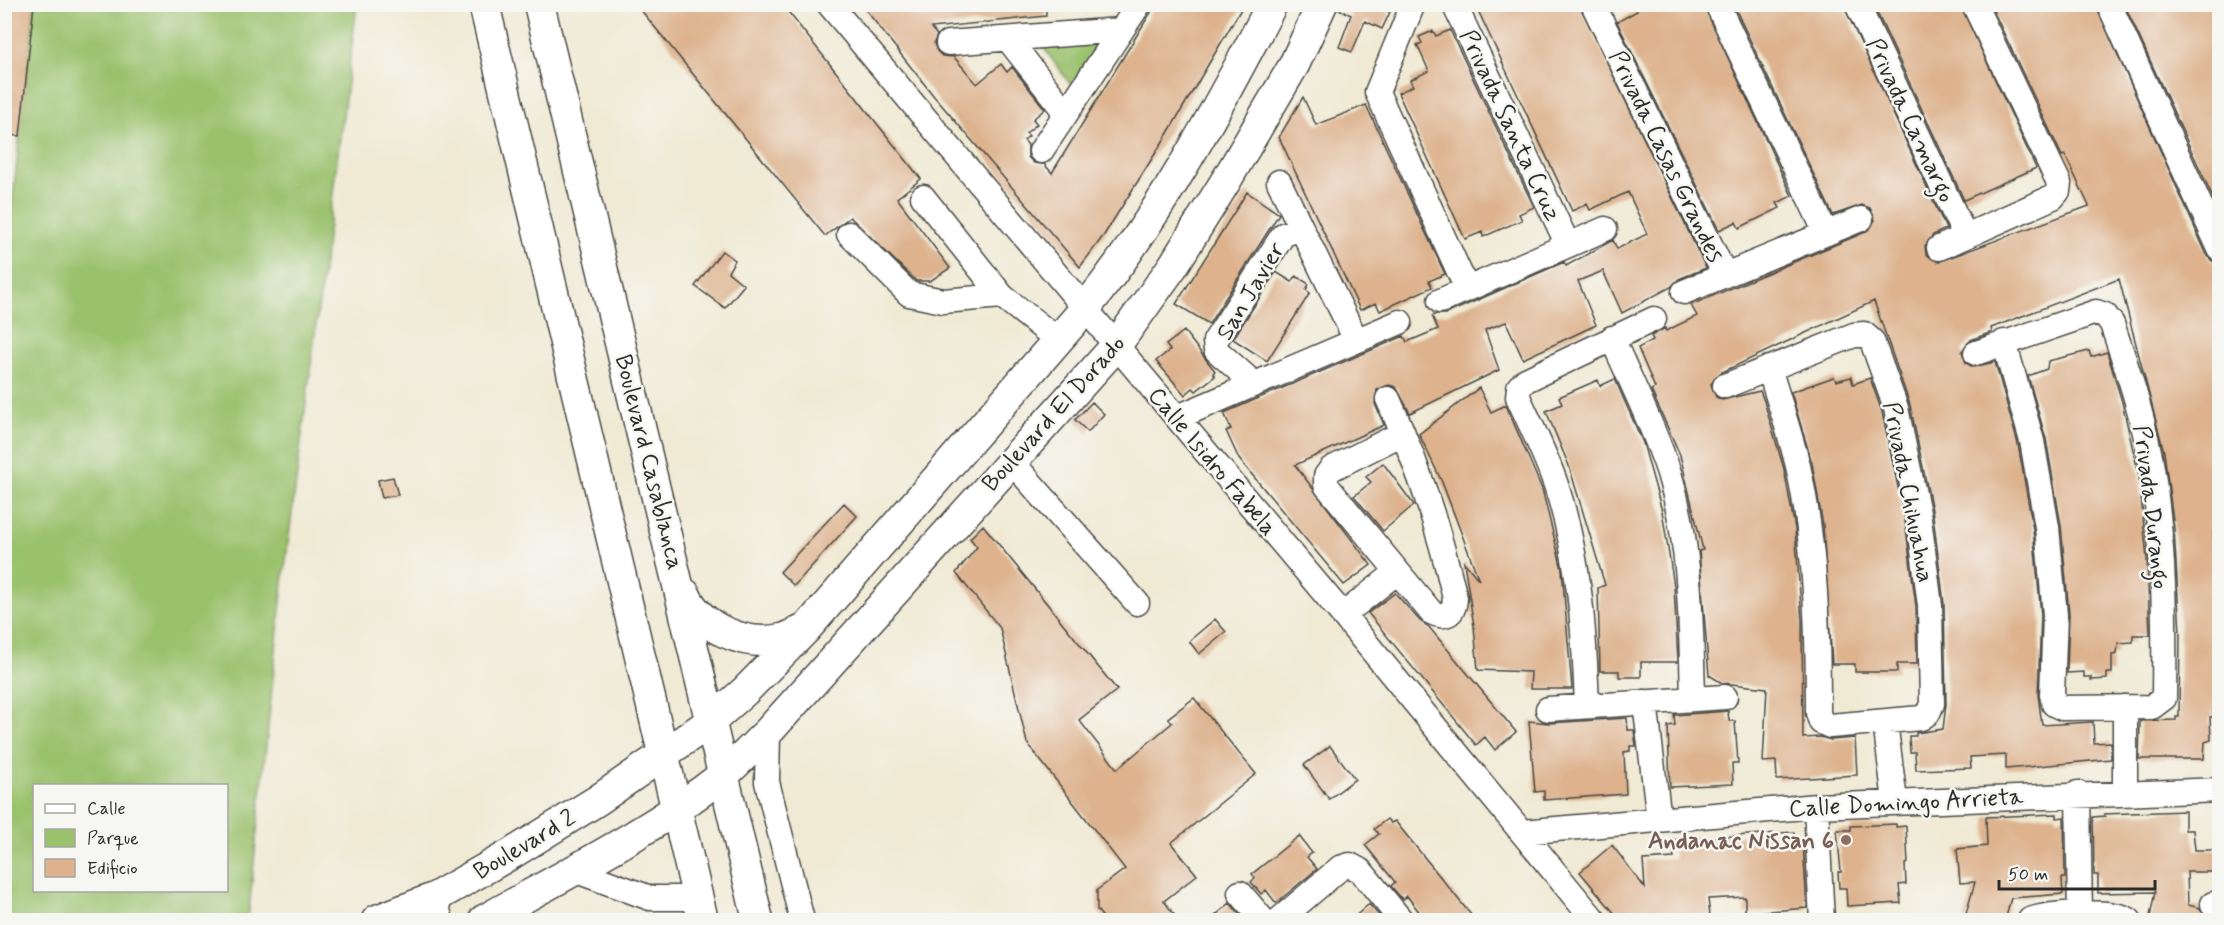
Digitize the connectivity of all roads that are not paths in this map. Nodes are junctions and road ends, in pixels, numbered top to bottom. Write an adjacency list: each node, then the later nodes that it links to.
1 (484, 4): 65 (main road)
2 (539, 4): 52 (main road, Boulevard Casablanca)
3 (829, 4): 35 (street, Calle Isidro Fabela)
4 (1139, 4): 14 (street)
5 (1272, 4): 35 (main road, Boulevard El Dorado)
6 (1322, 4): 42 (main road, Boulevard El Dorado)
7 (1413, 4): 31 (street)
8 (1454, 4): 27 (street, Privada Santa Cruz)
9 (1593, 4): 30 (street, Privada Casas Grandes)
10 (1718, 4): 24 (street)
11 (1857, 4): 26 (street, Privada Camargo)
12 (1974, 4): 26 (street)
13 (2109, 4): 29 (street)
14 (1120, 30): 15 (street); 17 (street)
15 (1008, 39): 16 (street); 17 (street)
16 (948, 43)
17 (1066, 113): 18 (street)
18 (1041, 151)
19 (1279, 182): 22 (street, San Javier)
20 (923, 197): 33 (street)
21 (1861, 219): 24 (street, Privada Casas Grandes)
22 (1300, 227): 40 (street, San Javier); 45 (street, San Javier)
23 (1605, 230): 27 (street, Privada Santa Cruz)
24 (1826, 233): 30 (street, Privada Casas Grandes)
25 (849, 234): 33 (street)
26 (1965, 236): 28 (street)
27 (1568, 246): 31 (street, Privada Santa Cruz)
28 (1939, 248)
29 (2220, 249)
30 (1725, 275): 32 (street, Privada Casas Grandes)
31 (1467, 289): 34 (street, Privada Santa Cruz)
32 (1684, 292)
33 (1002, 296): 39 (street)
34 (1440, 301)
35 (1084, 310): 39 (main road, Boulevard El Dorado); 42 (street, Calle Isidro Fabela)
36 (1654, 319): 38 (street)
37 (1400, 322): 40 (street)
38 (1612, 338): 57 (street); 59 (street)
39 (1058, 340): 55 (main road, Boulevard El Dorado)
40 (1356, 340): 45 (street)
41 (2004, 342): 43 (street, Privada Durango); 60 (street, Privada Durango); 60 (street, Privada Durango)
42 (1114, 346): 48 (street, Calle Isidro Fabela); 50 (main road, Boulevard El Dorado)
43 (1976, 353)
44 (1769, 368): 46 (street, Privada Chihuahua); 63 (street, Privada Chihuahua); 63 (street, Privada Chihuahua)
45 (1254, 384): 48 (street)
46 (1725, 387)
47 (1388, 399): 49 (street)
48 (1178, 417): 54 (street, Calle Isidro Fabela)
49 (1403, 433): 51 (street); 51 (street)
50 (1011, 461): 53 (street); 64 (main road, Boulevard El Dorado)
51 (1397, 572): 54 (street)
52 (678, 577): 55 (main road); 62 (main road, Boulevard Casablanca)
53 (1137, 603)
54 (1343, 615): 74 (street, Calle Isidro Fabela)
55 (806, 629): 62 (main road, Boulevard El Dorado)
56 (1725, 697): 57 (street)
57 (1693, 699): 58 (street)
58 (1645, 702): 59 (street); 73 (street)
59 (1587, 706): 61 (street)
60 (2125, 707): 68 (street)
61 (1548, 709)
62 (710, 722): 65 (main road, Boulevard 2); 66 (main road, Boulevard Casablanca)
63 (1886, 722): 70 (street)
64 (768, 732): 66 (main road, Boulevard El Dorado); 83 (street)
65 (664, 754): 72 (main road); 77 (main road, Boulevard 2)
66 (722, 775): 72 (main road, Boulevard 2); 82 (main road, Boulevard Casablanca)
67 (2220, 790): 68 (street, Calle Domingo Arrieta)
68 (2125, 793): 69 (street, Calle Domingo Arrieta)
69 (2078, 794): 70 (street, Calle Domingo Arrieta); 79 (street)
70 (1894, 801): 71 (street, Calle Domingo Arrieta)
71 (1816, 806): 73 (street, Calle Domingo Arrieta); 88 (street)
72 (675, 808): 75 (main road, Boulevard 2); 78 (main road)
73 (1659, 820): 74 (street, Calle Domingo Arrieta)
74 (1522, 832): 87 (street, Calle Isidro Fabela)
75 (574, 870): 78 (street); 81 (main road, Boulevard 2)
76 (1240, 893): 84 (street)
77 (437, 909): 80 (main road, Boulevard 2)
78 (700, 909)
79 (2080, 914): 89 (street); 90 (street)
80 (377, 921)
81 (484, 921)
82 (758, 921)
83 (802, 921)
84 (1263, 921)
85 (1279, 921): 86 (street)
86 (1401, 921)
87 (1594, 921)
88 (1822, 921)
89 (2030, 921)
90 (2129, 921)

